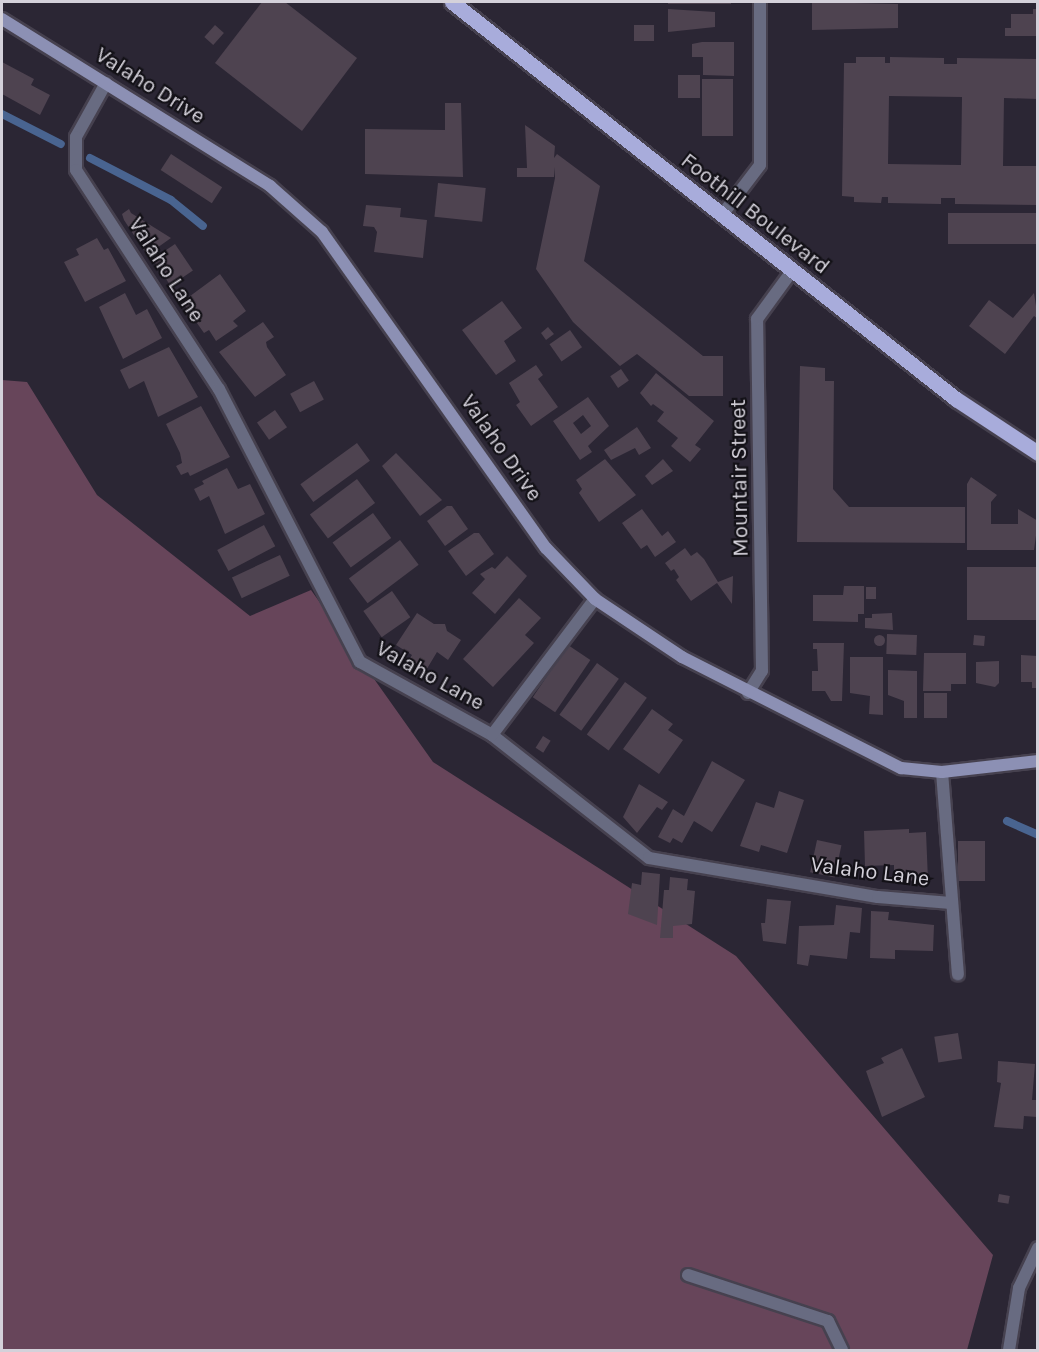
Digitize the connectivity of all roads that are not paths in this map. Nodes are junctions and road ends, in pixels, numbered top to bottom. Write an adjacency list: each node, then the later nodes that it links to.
1 (452, 2): 5 (main road, Foothill Boulevard)
2 (760, 2): 5 (street)
3 (2, 19): 4 (street, Valaho Drive)
4 (106, 83): 8 (street, Valaho Drive); 10 (street, Valaho Lane)
5 (722, 215): 6 (main road, Foothill Boulevard)
6 (792, 271): 7 (main road, Foothill Boulevard); 9 (street, Mountair Street)
7 (1038, 453)
8 (595, 599): 9 (street, Valaho Drive); 10 (street)
9 (748, 693): 12 (street, Valaho Drive)
10 (492, 735): 13 (street, Valaho Lane)
11 (1038, 761): 12 (street, Valaho Drive)
12 (942, 772): 13 (street)
13 (951, 903): 14 (street)
14 (958, 974)
15 (1038, 1248): 18 (street)
16 (688, 1275): 17 (street)
17 (842, 1350)
18 (1009, 1350)

